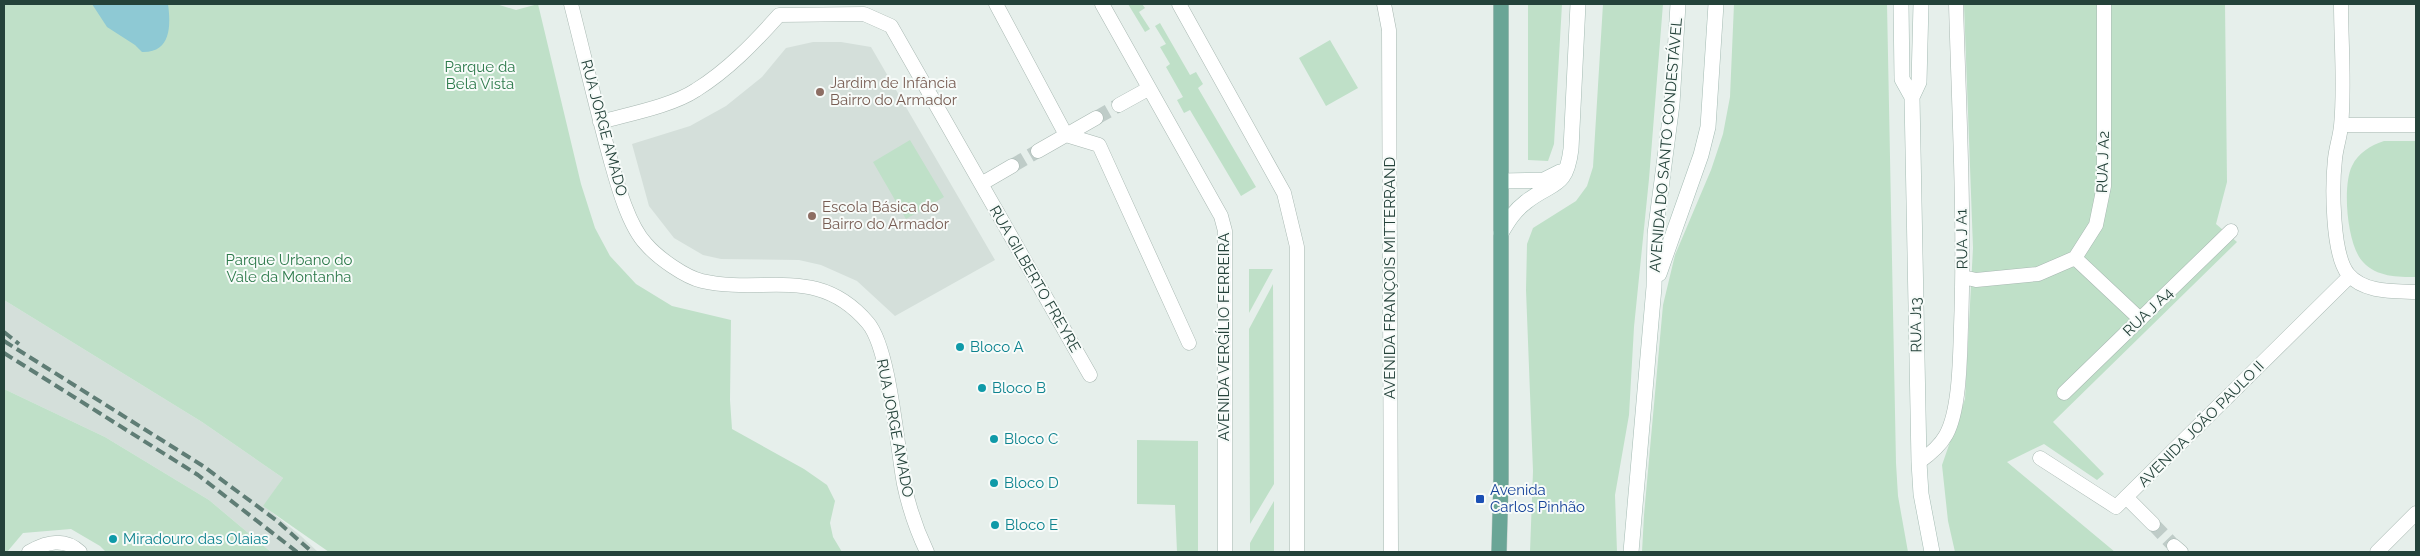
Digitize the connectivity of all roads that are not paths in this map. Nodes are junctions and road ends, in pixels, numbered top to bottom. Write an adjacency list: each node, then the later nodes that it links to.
1 (571, 4): 19 (street, RUA JORGE AMADO)
2 (996, 4): 22 (street)
3 (1102, 4): 15 (street, AVENIDA VERGÍLIO FERREIRA)
4 (1179, 4): 49 (street)
5 (1384, 4): 50 (street, AVENIDA FRANÇOIS MITTERRAND)
6 (1501, 4): 26 (main road)
7 (1578, 4): 24 (main road)
8 (1678, 4): 34 (main road, AVENIDA DO SANTO CONDESTÁVEL)
9 (1716, 4): 34 (main road, AVENIDA DO SANTO CONDESTÁVEL)
10 (1901, 4): 16 (main road, RUA J13)
11 (1921, 4): 16 (main road, RUA J13)
12 (1956, 4): 33 (street, RUA J A1)
13 (2104, 4): 31 (street, RUA J A2)
14 (2341, 4): 20 (street)
15 (1148, 89): 17 (street); 48 (street, AVENIDA VERGÍLIO FERREIRA)
16 (1912, 97): 41 (main road, RUA J13)
17 (1119, 105)
18 (1096, 118): 22 (street)
19 (600, 122): 27 (street, RUA GILBERTO FREYRE); 47 (street, RUA JORGE AMADO)
20 (2341, 125): 21 (street); 32 (street)
21 (2416, 125)
22 (1066, 135): 23 (street); 37 (street)
23 (1038, 151)
24 (1569, 161): 26 (main road); 28 (main road)
25 (1012, 166): 27 (street)
26 (1502, 181): 28 (main road); 30 (main road)
27 (981, 184): 38 (street, RUA GILBERTO FREYRE)
28 (1540, 192): 30 (main road)
29 (2231, 231): 36 (street, RUA J A4)
30 (1502, 233): 51 (main road)
31 (2075, 258): 33 (street); 36 (street)
32 (2350, 276): 35 (street); 42 (street, AVENIDA JOÃO PAULO II)
33 (1963, 277): 41 (street, RUA J A1)
34 (1654, 287): 52 (main road, AVENIDA DO SANTO CONDESTÁVEL)
35 (2416, 292)
36 (2140, 319): 39 (street, RUA J A4)
37 (1189, 343)
38 (1090, 375)
39 (2064, 393)
40 (2040, 458): 42 (street, AVENIDA JOÃO PAULO II)
41 (1919, 462): 53 (main road, RUA J13)
42 (2126, 497): 44 (street)
43 (2416, 513): 54 (street)
44 (2152, 524)
45 (35, 550): 46 (street)
46 (80, 552)
47 (927, 552)
48 (1225, 552)
49 (1297, 552)
50 (1391, 552)
51 (1499, 552)
52 (1631, 552)
53 (1932, 552)
54 (2378, 552)

